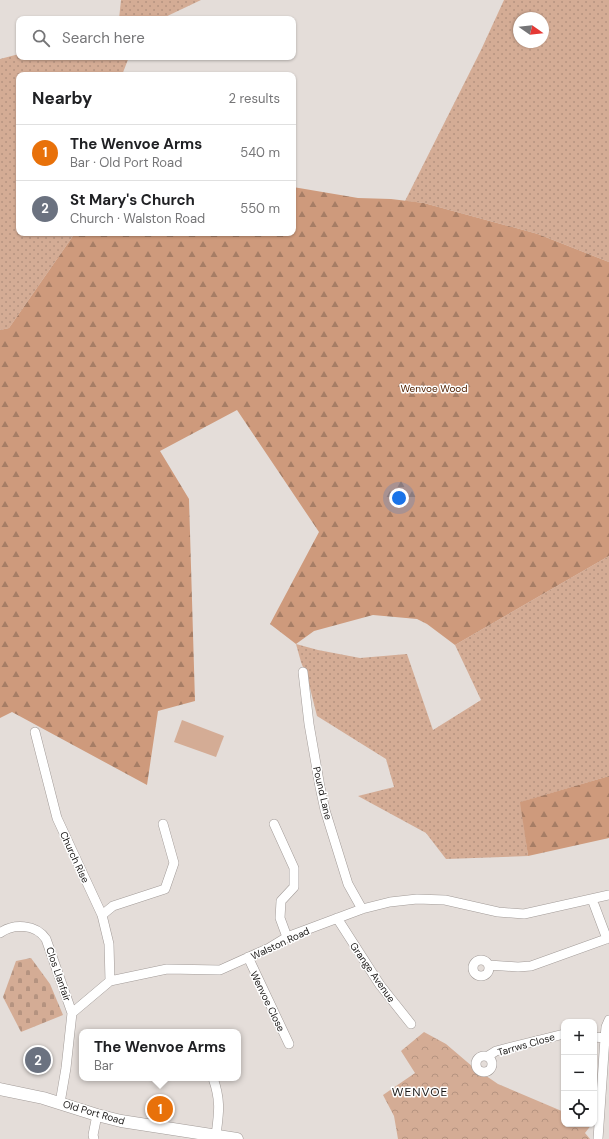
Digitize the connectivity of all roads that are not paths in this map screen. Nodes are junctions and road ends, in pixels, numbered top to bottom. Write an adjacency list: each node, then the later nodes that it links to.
1 (303, 672): 7 (street, Pound Lane)
2 (35, 732): 8 (street, Church Rise)
3 (163, 824): 8 (street)
4 (274, 824): 11 (street)
5 (609, 895): 6 (street, Walston Road)
6 (592, 899): 7 (street, Walston Road); 12 (street)
7 (362, 909): 9 (street, Walston Road)
8 (102, 915): 15 (street, Church Rise)
9 (338, 918): 11 (street, Walston Road); 18 (street, Grange Avenue)
10 (0, 933): 16 (street, Clos Llanfair)
11 (287, 937): 13 (street, Walston Road)
12 (608, 939): 14 (street)
13 (248, 957): 15 (street, Walston Road); 22 (street, Wenvoe Close)
14 (489, 965)
15 (110, 981): 16 (street, Walston Road)
16 (72, 1013): 26 (street)
17 (609, 1020): 21 (street)
18 (411, 1024)
19 (561, 1035): 23 (street, Tarrws Close)
20 (597, 1037): 21 (street)
21 (605, 1038): 27 (street)
22 (289, 1044)
23 (488, 1056)
24 (215, 1081): 29 (street)
25 (0, 1089): 26 (street, Old Port Road)
26 (60, 1102): 28 (street, Old Port Road)
27 (605, 1103): 32 (street)
28 (97, 1115): 29 (street, Old Port Road); 30 (street)
29 (210, 1136): 31 (street, Old Port Road)
30 (94, 1139)
31 (237, 1139)
32 (598, 1139)

